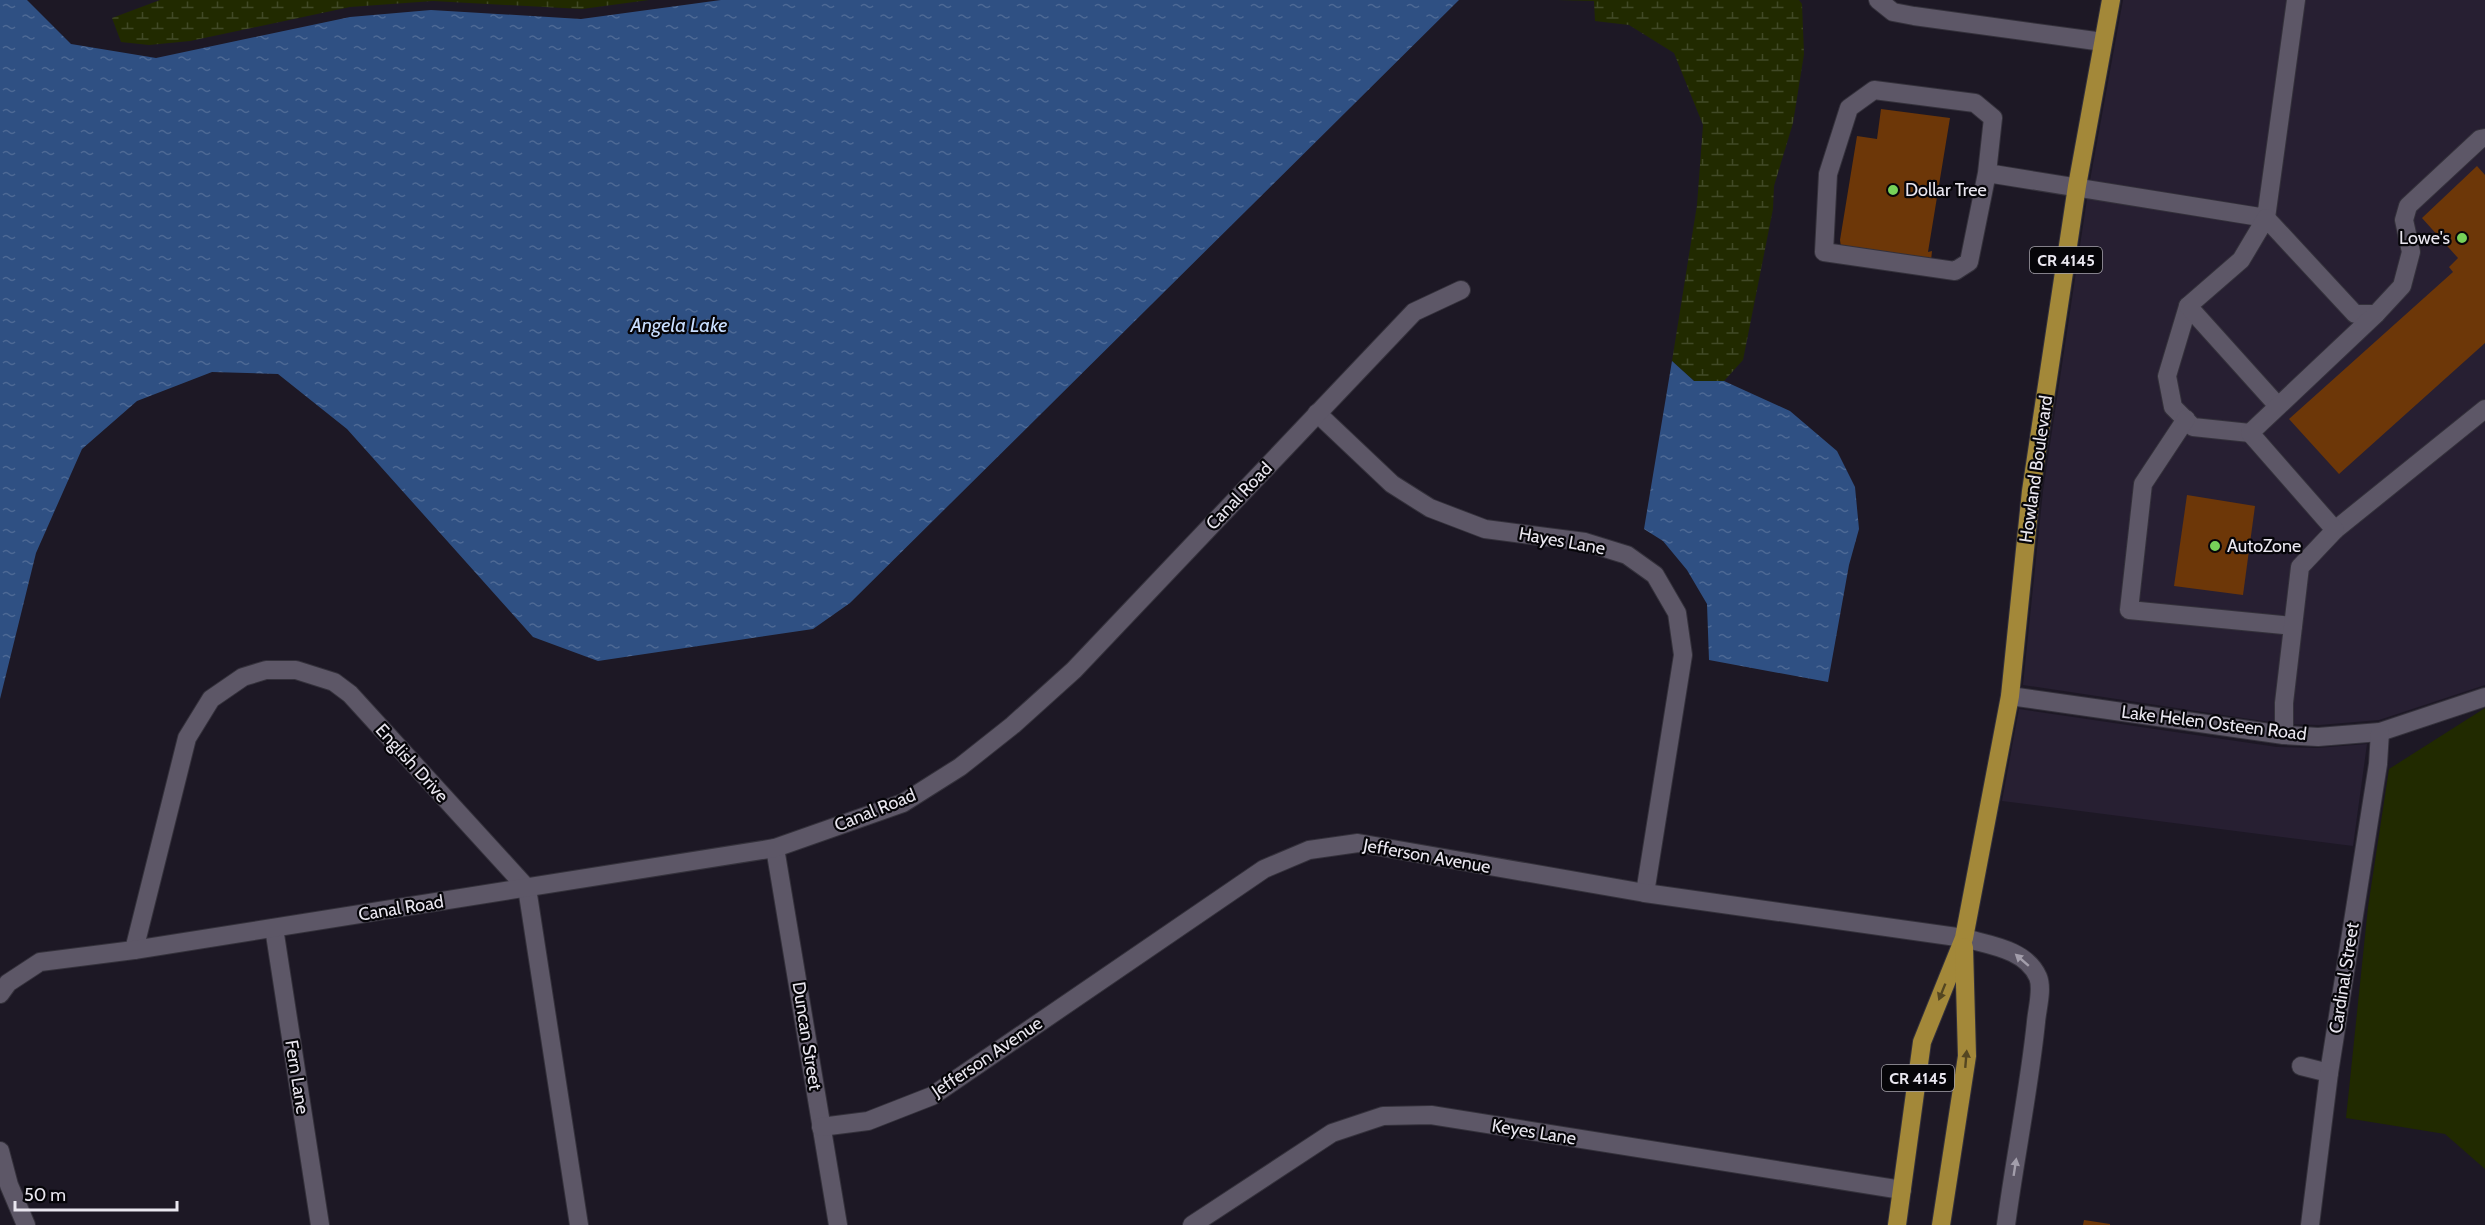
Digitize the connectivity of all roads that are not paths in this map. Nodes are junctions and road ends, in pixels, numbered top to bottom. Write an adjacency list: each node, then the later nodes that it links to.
1 (1878, 0): 4 (street)
2 (2111, 0): 4 (main road, Howland Boulevard / CR 4145)
3 (2296, 0): 8 (street)
4 (2103, 42): 7 (main road, Howland Boulevard / CR 4145)
5 (2485, 138): 11 (street)
6 (1987, 173): 6 (street); 7 (street)
7 (2077, 186): 8 (street); 19 (main road, Howland Boulevard / CR 4145)
8 (2266, 218): 10 (street); 11 (street)
9 (1461, 290): 14 (street, Canal Road)
10 (2188, 306): 12 (street); 15 (street)
11 (2376, 314): 12 (street)
12 (2278, 406): 16 (street)
13 (2485, 408): 17 (street)
14 (1317, 413): 23 (street, Canal Road); 25 (street, Hayes Lane)
15 (2186, 419): 16 (street); 18 (street)
16 (2250, 433): 17 (street)
17 (2335, 530): 18 (street)
18 (2294, 626): 22 (street)
19 (2010, 696): 22 (street, Lake Helen Osteen Road); 27 (main road, Howland Boulevard / CR 4145)
20 (2485, 697): 21 (street, Lake Helen Osteen Road)
21 (2380, 732): 22 (street, Lake Helen Osteen Road); 31 (street, Cardinal Street)
22 (2284, 735)
23 (775, 848): 24 (street, Canal Road); 32 (street, Duncan Street)
24 (527, 888): 26 (street, Canal Road); 28 (street, English Drive); 37 (street)
25 (1645, 893): 27 (street, Jefferson Avenue); 32 (street, Jefferson Avenue)
26 (274, 928): 28 (street, Canal Road); 36 (street, Fern Lane)
27 (1964, 938): 34 (main road, Howland Boulevard / CR 4145, one-way to 34); 41 (main road, Howland Boulevard / CR 4145, one-way to 27); 42 (street, Jefferson Avenue, one-way to 27)
28 (134, 950): 29 (street, Canal Road)
29 (0, 994)
30 (2301, 1066): 31 (street)
31 (2329, 1073): 43 (street, Cardinal Street)
32 (821, 1127): 38 (street, Duncan Street)
33 (0, 1151): 35 (street)
34 (1902, 1190): 39 (street, Keyes Lane); 40 (main road, Howland Boulevard / CR 4145)
35 (26, 1225)
36 (320, 1225)
37 (579, 1225)
38 (838, 1225)
39 (1192, 1225)
40 (1897, 1225)
41 (1941, 1225)
42 (2006, 1225)
43 (2310, 1225)

